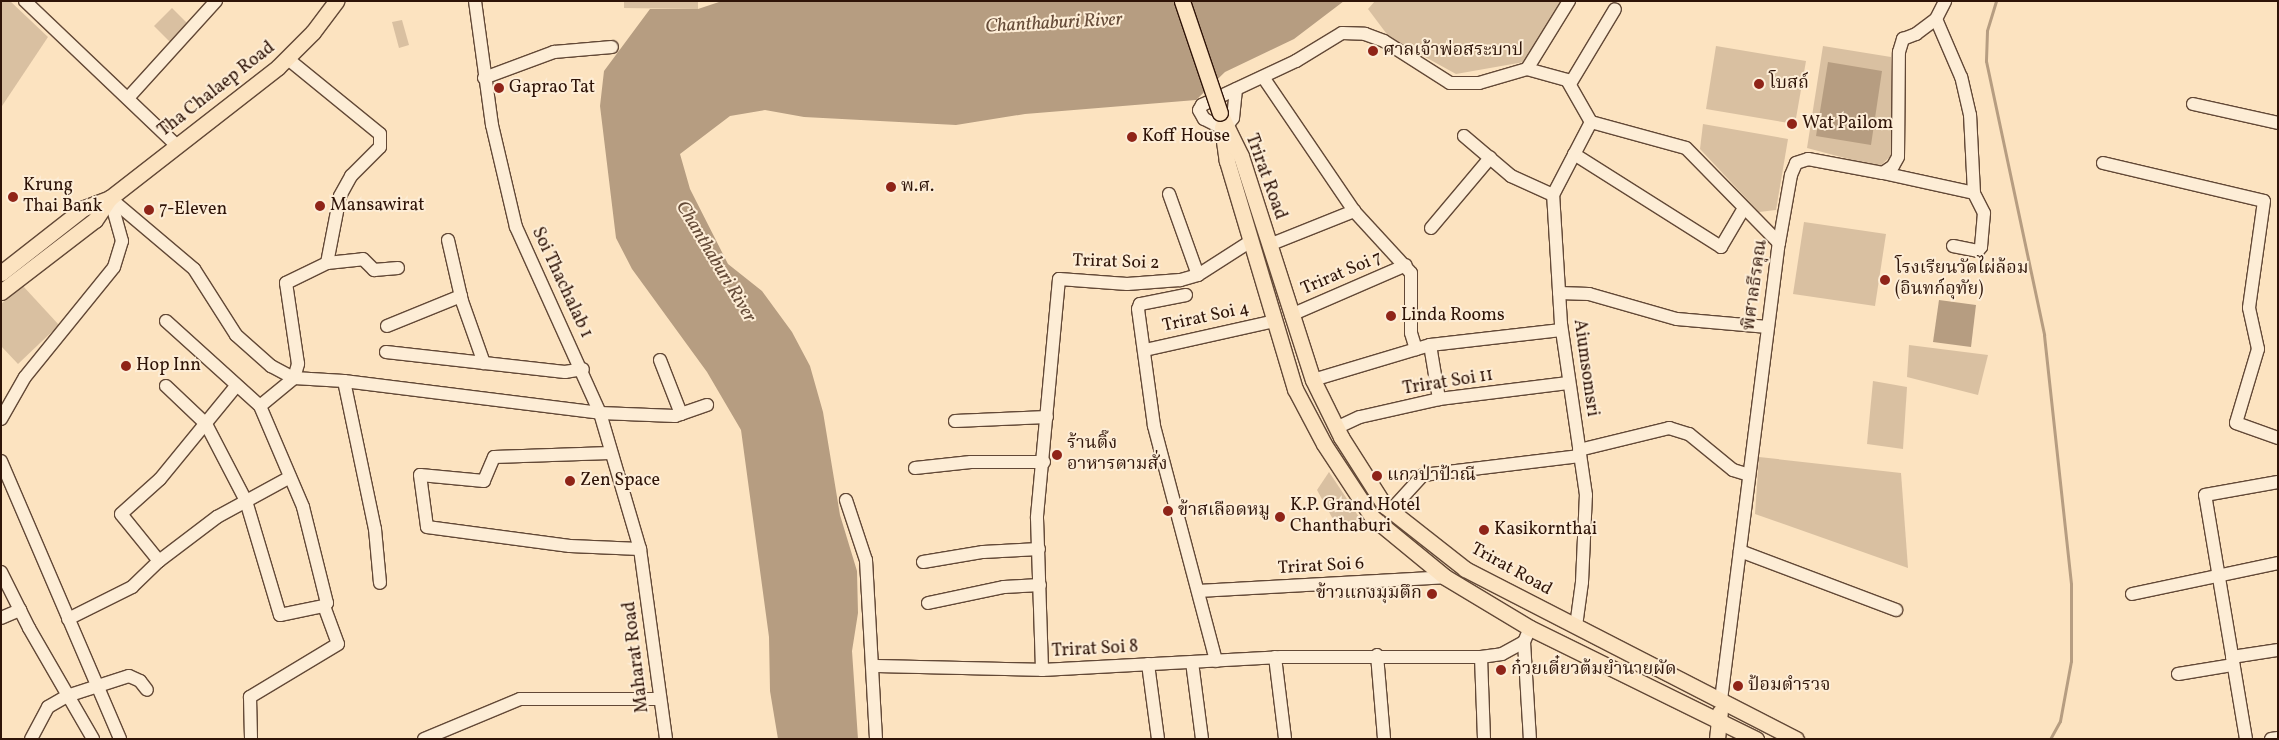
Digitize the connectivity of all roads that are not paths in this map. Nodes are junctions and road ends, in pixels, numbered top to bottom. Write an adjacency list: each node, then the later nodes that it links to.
1 (25, 1): 17 (street)
2 (216, 1): 17 (street)
3 (336, 1): 11 (main road, Tha Chalaep Road)
4 (475, 1): 14 (street, Soi Thachalab 1)
5 (1182, 1): 19 (main road, Trirat Road, bridge)
6 (1569, 1): 12 (street)
7 (1945, 1): 9 (street)
8 (1615, 10): 15 (street)
9 (1936, 18): 27 (street); 28 (street)
10 (612, 47): 14 (street)
11 (288, 59): 23 (main road, Tha Chalaep Road); 40 (street)
12 (1527, 68): 13 (street); 15 (street)
13 (1263, 77): 16 (street); 33 (street)
14 (484, 78): 62 (street, Soi Thachalab 1)
15 (1570, 84): 20 (street)
16 (1236, 89): 19 (street); 19 (street)
17 (128, 98): 23 (street)
18 (2193, 104): 21 (street)
19 (1222, 122): 36 (main road, Trirat Road); 38 (main road, Trirat Road)
20 (1591, 122): 24 (street); 32 (street)
21 (2278, 123)
22 (1464, 136): 25 (street)
23 (177, 146): 31 (main road, Tha Chalaep Road)
24 (1574, 154): 30 (street); 32 (street)
25 (1490, 158): 30 (street); 34 (street)
26 (2103, 162): 79 (street)
27 (1883, 173): 28 (street); 37 (street, พิศาลธีรคุณ)
28 (1974, 193): 39 (street)
29 (1169, 194): 44 (street)
30 (1553, 195): 47 (street, Aiumsomsri)
31 (110, 198): 43 (main road, Tha Chalaep Road); 46 (main road, Tha Chalaep Road); 63 (street); 75 (street)
32 (1744, 208): 37 (street)
33 (1354, 211): 38 (street); 41 (street)
34 (1430, 228)
35 (448, 240): 49 (street)
36 (1251, 242): 44 (street, Trirat Soi 2); 52 (main road, Trirat Road)
37 (1779, 244): 54 (street, พิศาลธีรคุณ)
38 (1269, 245): 50 (main road, Trirat Road)
39 (1953, 246)
40 (327, 263): 42 (street); 63 (street)
41 (1406, 265): 50 (street, Trirat Soi 7); 57 (street)
42 (398, 268)
43 (1, 273)
44 (1198, 275): 45 (street, Trirat Soi 2)
45 (1059, 279): 74 (street, Trirat Soi 8)
46 (1, 292)
47 (1559, 293): 54 (street); 55 (street, Aiumsomsri)
48 (1186, 295): 58 (street)
49 (461, 296): 53 (street); 61 (street)
50 (1291, 315): 64 (main road, Trirat Road)
51 (166, 321): 68 (street)
52 (1275, 321): 58 (street, Trirat Soi 4); 100 (main road, Trirat Road)
53 (387, 326)
54 (1768, 327): 85 (street, พิศาลธีรคุณ)
55 (1561, 330): 56 (street); 66 (street, Aiumsomsri)
56 (1430, 345): 57 (street); 69 (street)
57 (1416, 349): 64 (street)
58 (1145, 350): 103 (street)
59 (386, 352): 61 (street)
60 (660, 360): 73 (street)
61 (484, 363): 62 (street)
62 (583, 369): 72 (street, Soi Thachalab 1)
63 (294, 378): 65 (street); 71 (street)
64 (1313, 380): 78 (main road, Trirat Road)
65 (344, 381): 72 (street); 101 (street)
66 (1568, 383): 69 (street, Trirat Soi 11); 81 (street, Aiumsomsri)
67 (166, 386): 77 (street)
68 (236, 386): 71 (street); 77 (street)
69 (1439, 399): 78 (street, Trirat Soi 11)
70 (707, 405): 73 (street)
71 (260, 406): 86 (street)
72 (600, 413): 73 (street); 80 (street, Soi Thachalab 1)
73 (681, 414)
74 (1048, 417): 76 (street); 83 (street, Trirat Soi 8)
75 (1, 419)
76 (954, 421)
77 (206, 424): 89 (street); 94 (street)
78 (1336, 428): 90 (main road, Trirat Road)
79 (2278, 438)
80 (610, 453): 91 (street, Soi Thachalab 1); 91 (street)
81 (1580, 453): 85 (street); 90 (street); 111 (street, Aiumsomsri)
82 (1, 461): 110 (street)
83 (1044, 462): 84 (street); 92 (street, Trirat Soi 8)
84 (914, 468)
85 (1749, 474): 93 (street, พิศาลธีรคุณ)
86 (290, 477): 89 (street); 106 (street)
87 (2278, 482): 99 (street)
88 (846, 500): 121 (street)
89 (246, 501): 94 (street); 106 (street)
90 (1391, 510): 111 (main road, Trirat Road)
91 (640, 549): 98 (street, Soi Thachalab 1)
92 (1039, 549): 95 (street); 102 (street, Trirat Soi 8)
93 (1740, 551): 108 (street); 128 (street, พิศาลธีรคุณ)
94 (159, 561): 110 (street)
95 (923, 562)
96 (2278, 563): 99 (street)
97 (1, 572): 107 (street)
98 (645, 572): 127 (street, Maharat Road)
99 (2218, 574): 104 (street); 118 (street)
100 (1445, 577): 103 (street, Trirat Soi 6); 112 (main road, Trirat Road)
101 (380, 582)
102 (1040, 585): 105 (street); 122 (street, Trirat Soi 8)
103 (1198, 591): 117 (street)
104 (2132, 594)
105 (928, 603)
106 (324, 606): 134 (street)
107 (20, 610): 109 (street); 126 (street)
108 (1896, 610)
109 (1, 618)
110 (68, 619): 124 (street)
111 (1576, 626): 128 (main road, Trirat Road)
112 (1527, 635): 116 (street, Trirat Soi 8); 129 (main road, Trirat Road); 143 (street)
113 (2278, 650): 118 (street)
114 (1377, 655): 115 (street, Trirat Soi 8); 116 (street, Trirat Soi 8); 141 (street)
115 (1275, 657): 117 (street, Trirat Soi 8); 140 (street)
116 (1481, 657): 142 (street)
117 (1216, 660): 119 (street, Trirat Soi 8)
118 (2232, 661): 123 (street); 147 (street)
119 (1192, 662): 120 (street, Trirat Soi 8); 139 (street)
120 (1148, 664): 122 (street, Trirat Soi 8); 138 (street)
121 (872, 666): 122 (street); 137 (street)
122 (1042, 670)
123 (2178, 674)
124 (98, 688): 125 (street); 126 (street); 133 (street)
125 (147, 690)
126 (67, 696): 131 (street); 132 (street)
127 (659, 699): 135 (street); 136 (street, Maharat Road)
128 (1721, 700): 129 (main road); 146 (main road, Trirat Road)
129 (1718, 720): 144 (main road); 145 (main road, Trirat Road)
130 (2278, 738): 148 (street)
131 (32, 739)
132 (93, 739)
133 (120, 739)
134 (251, 739)
135 (424, 739)
136 (666, 739)
137 (876, 739)
138 (1158, 739)
139 (1202, 739)
140 (1285, 739)
141 (1384, 739)
142 (1484, 739)
143 (1530, 739)
144 (1717, 739)
145 (1756, 739)
146 (1796, 739)
147 (2246, 739)
148 (2271, 739)

